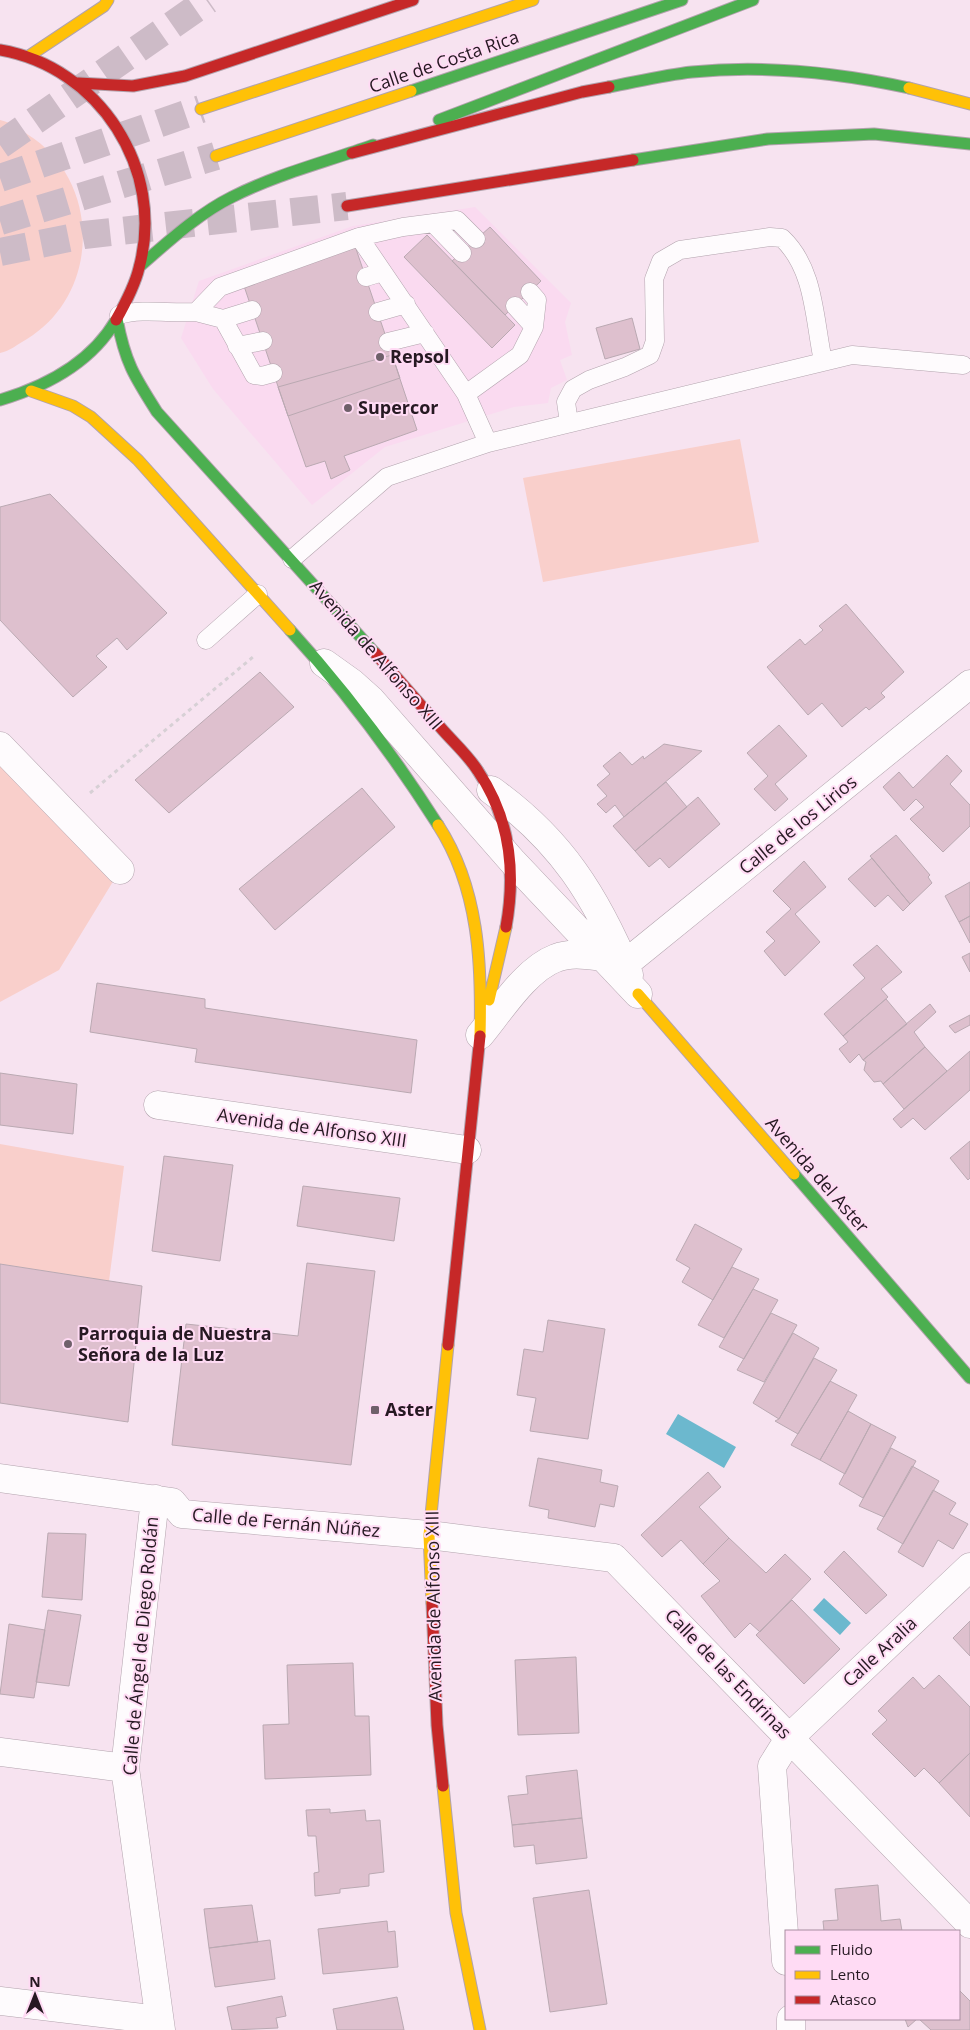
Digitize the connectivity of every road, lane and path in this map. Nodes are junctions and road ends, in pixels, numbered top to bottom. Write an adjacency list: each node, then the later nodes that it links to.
1 (108, 0): 7 (main road)
2 (413, 0): 8 (main road)
3 (532, 0): 10 (main road, Calle de Costa Rica)
4 (682, 0): 13 (main road, Calle de Costa Rica)
5 (753, 0): 12 (main road)
6 (0, 50): 7 (main road)
7 (28, 56): 8 (main road)
8 (78, 83): 19 (main road)
9 (970, 104): 12 (main road)
10 (200, 109)
11 (970, 144): 14 (main road)
12 (352, 153): 19 (main road)
13 (216, 156)
14 (347, 206)
15 (433, 223): 16 (lane); 17 (lane); 18 (lane)
16 (359, 237): 20 (lane); 26 (lane)
17 (476, 239)
18 (462, 253)
19 (140, 266): 28 (main road)
20 (383, 272): 21 (lane); 23 (lane)
21 (366, 277)
22 (530, 292): 30 (lane)
23 (406, 304): 27 (lane); 31 (lane)
24 (515, 306): 30 (lane)
25 (252, 310): 29 (lane)
26 (196, 312): 28 (lane); 29 (lane)
27 (378, 312)
28 (118, 317): 38 (main road); 43 (main road, Avenida de Alfonso XIII)
29 (222, 319): 34 (lane)
30 (534, 327): 39 (lane)
31 (425, 333): 33 (lane); 39 (lane)
32 (263, 341): 34 (lane)
33 (388, 342)
34 (238, 346): 37 (lane)
35 (823, 362): 36 (lane); 41 (lane); 41 (lane)
36 (963, 365)
37 (273, 373)
38 (31, 391): 40 (main road); 44 (main road, Avenida de Alfonso XIII)
39 (466, 394): 42 (lane)
40 (0, 400)
41 (569, 423): 42 (lane)
42 (488, 443): 43 (lane)
43 (292, 559): 50 (main road, Avenida de Alfonso XIII)
44 (258, 594): 45 (lane); 46 (main road, Avenida de Alfonso XIII)
45 (206, 640)
46 (314, 656): 52 (street); 56 (main road, Avenida de Alfonso XIII)
47 (253, 657): 51 (path)
48 (970, 684): 54 (street, Calle de los Lirios)
49 (0, 746): 51 (street)
50 (491, 790): 52 (main road, Avenida de Alfonso XIII); 54 (street)
51 (65, 815): 53 (street)
52 (513, 862): 54 (street); 56 (main road, Avenida de Alfonso XIII)
53 (120, 870)
54 (614, 961): 55 (street); 56 (street)
55 (638, 994): 59 (main road, Avenida del Aster)
56 (480, 1035): 58 (main road, Avenida de Alfonso XIII)
57 (158, 1105): 58 (street, Avenida de Alfonso XIII)
58 (467, 1150): 62 (main road, Avenida de Alfonso XIII)
59 (970, 1378)
60 (0, 1478): 61 (street, Calle de Fernán Núñez)
61 (155, 1499): 62 (street, Calle de Fernán Núñez); 66 (street, Calle de Ángel de Diego Roldán)
62 (429, 1535): 64 (street, Calle de las Endrinas); 71 (main road, Avenida de Alfonso XIII)
63 (970, 1567): 64 (street, Calle Aralia)
64 (790, 1737): 67 (street, Calle de las Endrinas); 68 (street, Calle Aralia)
65 (0, 1752): 66 (street)
66 (125, 1768): 70 (street, Calle de Ángel de Diego Roldán)
67 (970, 1924)
68 (785, 1947)
69 (0, 2001): 70 (street)
70 (160, 2025)
71 (480, 2030)

